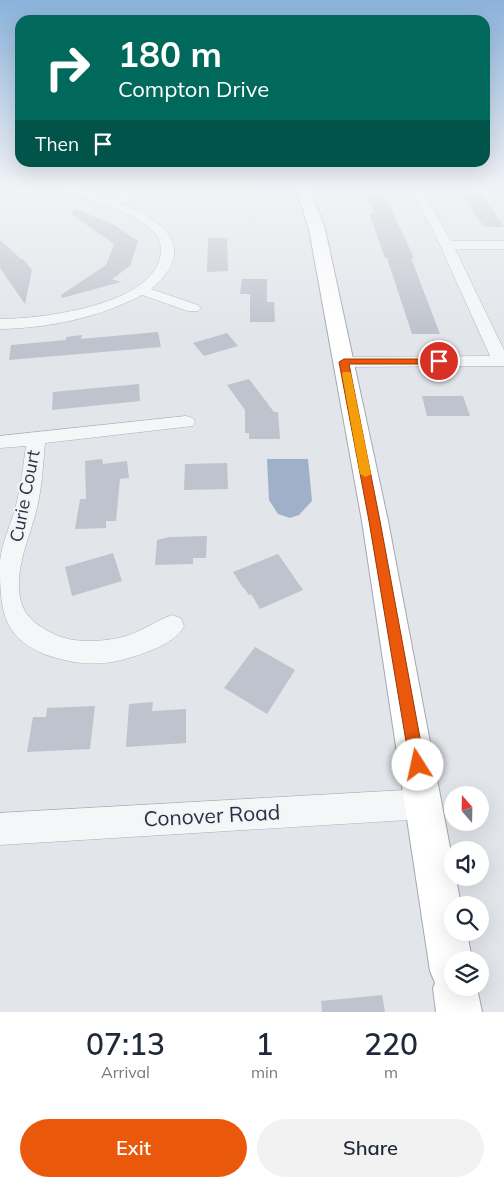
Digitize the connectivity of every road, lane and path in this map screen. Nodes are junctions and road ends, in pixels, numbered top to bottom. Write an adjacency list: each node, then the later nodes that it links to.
1 (163, 235): 6 (street)
2 (318, 235): 10 (main road)
3 (441, 235): 4 (street)
4 (446, 245): 5 (street); 9 (street)
5 (504, 245)
6 (141, 290): 7 (street); 8 (street)
7 (193, 308)
8 (0, 324)
9 (503, 361): 10 (street)
10 (344, 362): 15 (main road)
11 (186, 422): 12 (street)
12 (36, 438): 13 (street); 14 (street, Curie Court)
13 (0, 442)
14 (172, 626)
15 (424, 804): 16 (street, Conover Road); 17 (main road)
16 (0, 829)
17 (449, 951)
18 (457, 996): 19 (main road)
19 (460, 1012)

